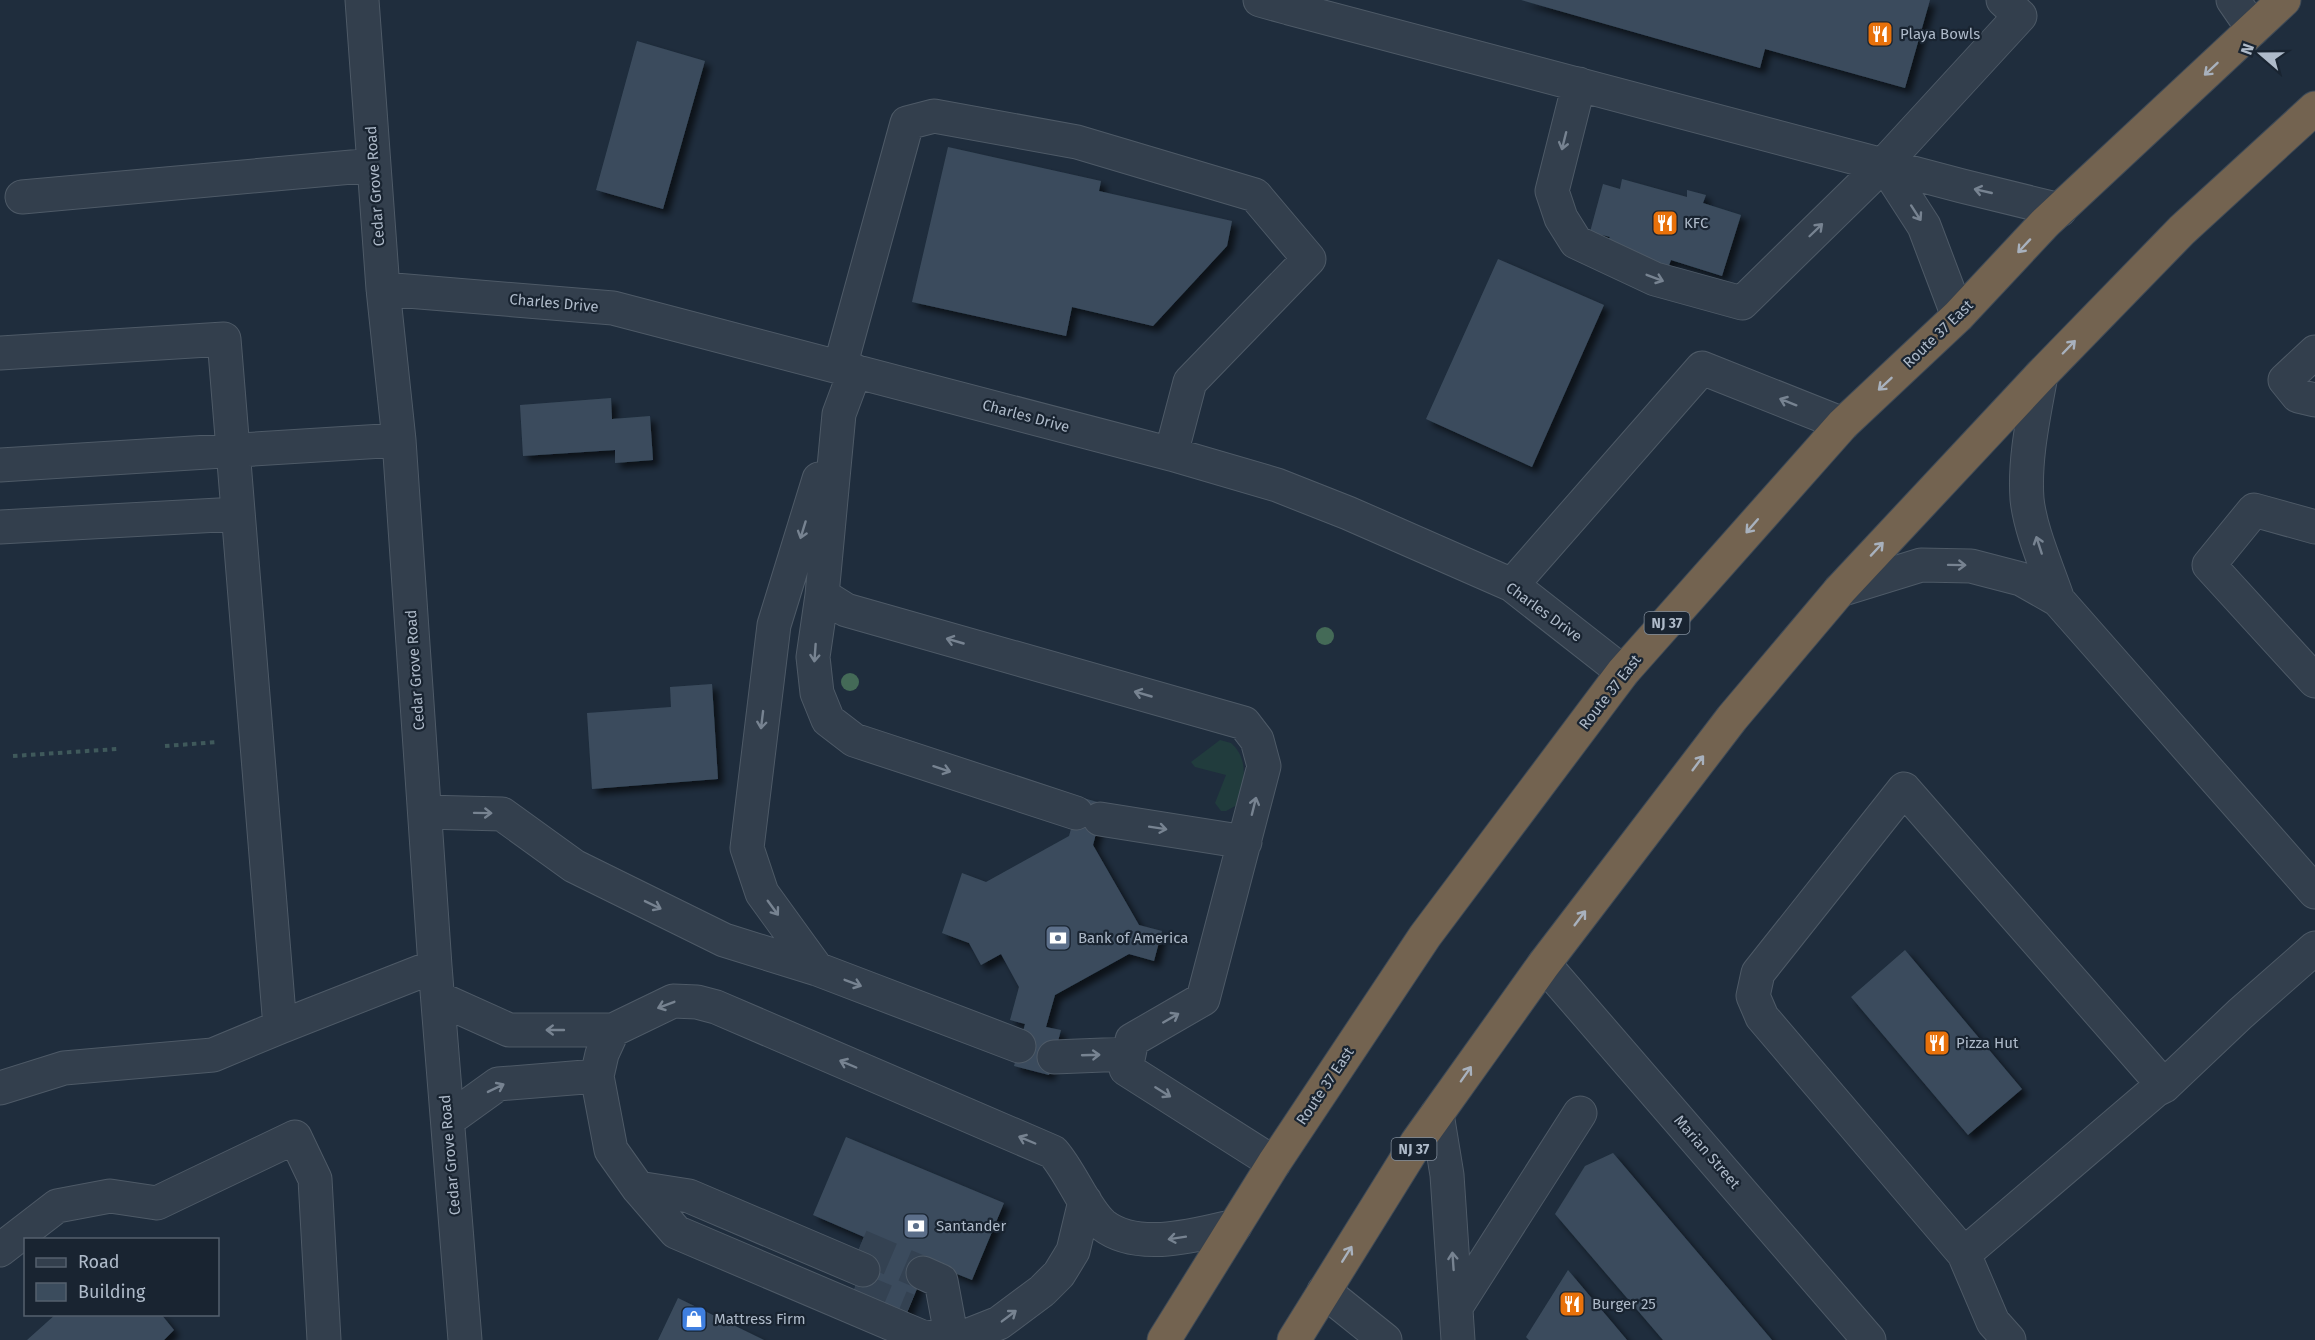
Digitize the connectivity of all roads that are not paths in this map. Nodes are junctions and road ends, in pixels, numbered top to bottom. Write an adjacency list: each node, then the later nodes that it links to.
1 (362, 0): 10 (street, Cedar Grove Road)
2 (2003, 0): 9 (street)
3 (2233, 0): 6 (street)
4 (2284, 0): 6 (highway, Route 37 East / NJ 37)
5 (1280, 3): 7 (street)
6 (2253, 29): 12 (highway, Route 37 East / NJ 37, one-way to 12)
7 (1579, 84): 9 (street); 9 (street, one-way to 9)
8 (2315, 108): 18 (highway, NJ 37, one-way to 8)
9 (1884, 164): 12 (street, one-way to 9); 14 (street, one-way to 14)
10 (374, 165): 11 (street); 13 (street, Cedar Grove Road)
11 (22, 197)
12 (2060, 210): 14 (highway, Route 37 East / NJ 37, one-way to 14)
13 (383, 289): 17 (street, Charles Drive); 22 (street, Cedar Grove Road)
14 (1958, 316): 21 (highway, Route 37 East / NJ 37, one-way to 21)
15 (2315, 352): 19 (street)
16 (0, 353): 23 (street)
17 (848, 369): 20 (street); 24 (street, Charles Drive); 24 (street)
18 (2041, 375): 30 (highway, NJ 37, one-way to 18); 32 (street, one-way to 18)
19 (2315, 400)
20 (839, 414): 31 (street); 41 (street, one-way to 41)
21 (1843, 424): 29 (street, one-way to 29); 33 (highway, Route 37 East / NJ 37, one-way to 33)
22 (399, 440): 23 (street); 35 (street, Cedar Grove Road)
23 (233, 450): 25 (street); 26 (street)
24 (1171, 454): 29 (street, Charles Drive)
25 (0, 465)
26 (237, 514): 28 (street); 43 (street)
27 (2315, 527): 34 (street)
28 (0, 528)
29 (1512, 585): 33 (street, Charles Drive)
30 (1840, 590): 32 (street, one-way to 32); 39 (highway, NJ 37, one-way to 30)
31 (822, 596): 36 (street, one-way to 36); 36 (street, one-way to 31)
32 (2058, 600): 37 (street)
33 (1623, 672): 54 (highway, Route 37 East / NJ 37)
34 (2315, 681)
35 (425, 812): 40 (street, Cedar Grove Road); 41 (street, one-way to 41)
36 (1245, 842): 46 (street, one-way to 36)
37 (2315, 892)
38 (2315, 948): 49 (street)
39 (1544, 964): 52 (highway, NJ 37, one-way to 39); 73 (street, Marian Street)
40 (435, 966): 42 (street, Cedar Grove Road); 43 (street)
41 (817, 969): 45 (street, one-way to 45)
42 (438, 998): 44 (street, one-way to 42); 53 (street, Cedar Grove Road)
43 (280, 1027): 50 (street)
44 (613, 1030): 48 (street); 56 (street, one-way to 44)
45 (1019, 1046)
46 (1128, 1053): 47 (street, one-way to 46); 54 (street, one-way to 54)
47 (1054, 1057)
48 (597, 1076): 53 (street, one-way to 48); 55 (street)
49 (2164, 1086): 59 (street); 59 (street)
50 (0, 1088)
51 (1580, 1113): 63 (street)
52 (1437, 1114): 61 (highway, NJ 37, one-way to 52); 63 (street, one-way to 52)
53 (448, 1120): 65 (street, Cedar Grove Road)
54 (1274, 1163): 57 (highway, Route 37 East / NJ 37)
55 (638, 1188): 60 (street); 66 (street); 67 (street)
56 (1085, 1201): 57 (street, one-way to 56); 68 (street, one-way to 56)
57 (1234, 1226): 69 (highway, Route 37 East / NJ 37)
58 (0, 1250): 64 (street)
59 (1964, 1254): 74 (street)
60 (859, 1268)
61 (1323, 1291): 70 (highway, NJ 37); 71 (street)
62 (916, 1292): 68 (street)
63 (1456, 1307): 72 (street)
64 (324, 1340)
65 (465, 1340)
66 (882, 1340)
67 (943, 1340)
68 (952, 1340)
69 (1164, 1340)
70 (1294, 1340)
71 (1385, 1340)
72 (1458, 1340)
73 (1869, 1340)
74 (2009, 1340)

